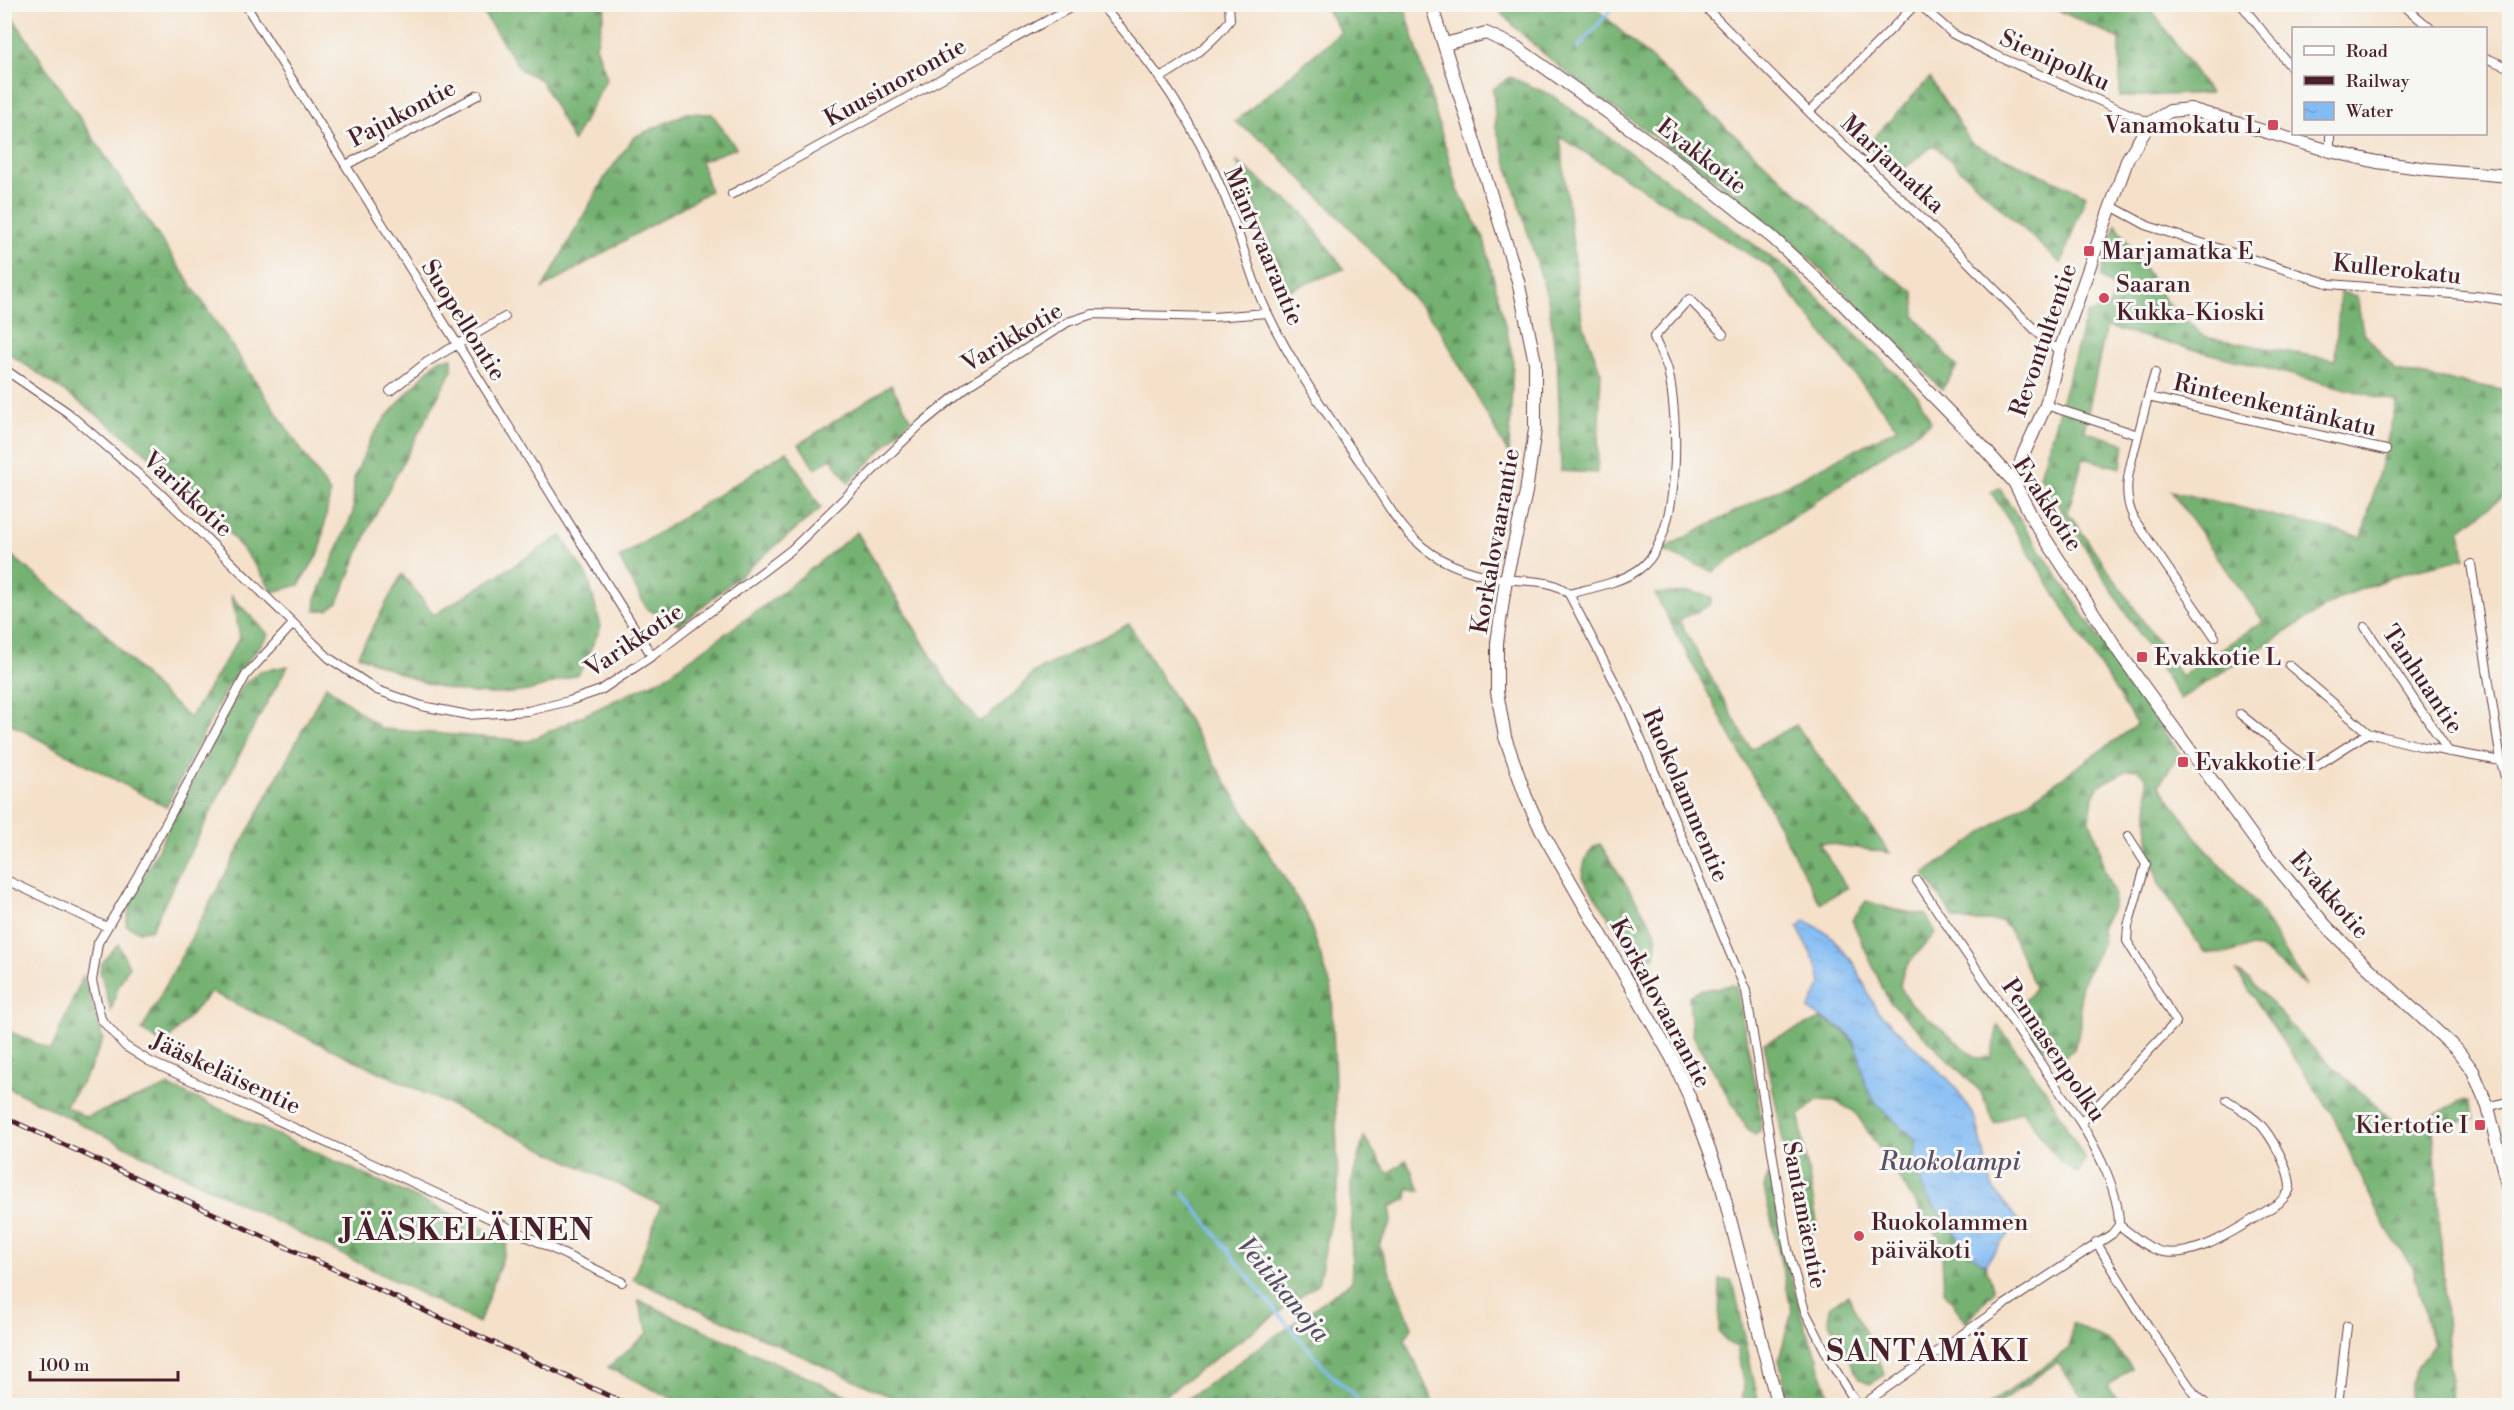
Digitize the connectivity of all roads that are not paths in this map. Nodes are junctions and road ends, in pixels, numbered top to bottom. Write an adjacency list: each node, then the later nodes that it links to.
1 (245, 4): 21 (street, Suopellontie)
2 (1077, 4): 23 (street, Kuusinorontie)
3 (1100, 4): 15 (street, Mäntyvaarantie)
4 (1229, 4): 15 (street)
5 (1431, 4): 11 (street, Korkalovaarantie)
6 (1702, 4): 17 (street, Marjamatka)
7 (1918, 4): 17 (street); 18 (street, Sienipolku)
8 (2241, 4): 13 (street)
9 (2402, 4): 10 (street)
10 (2429, 27)
11 (1445, 44): 38 (street, Evakkotie); 40 (street, Korkalovaarantie)
12 (2487, 58): 14 (street)
13 (2292, 68)
14 (2510, 68)
15 (1160, 78): 26 (street, Mäntyvaarantie)
16 (477, 95): 21 (street, Pajukontie)
17 (1809, 111): 30 (street, Marjamatka)
18 (2150, 123): 20 (street); 24 (street, Revontultentie)
19 (2330, 135): 20 (street)
20 (2330, 151): 22 (street)
21 (346, 165): 29 (street, Suopellontie)
22 (2510, 176)
23 (732, 194)
24 (2113, 207): 25 (street, Kullerokatu); 30 (street, Revontultentie)
25 (2510, 301)
26 (1267, 313): 40 (street, Mäntyvaarantie); 45 (street, Varikkotie)
27 (505, 317): 29 (street)
28 (1723, 334): 41 (street)
29 (456, 344): 33 (street); 45 (street, Suopellontie)
30 (2060, 350): 35 (street, Revontultentie)
31 (4, 369): 42 (street, Varikkotie)
32 (2156, 373): 34 (street)
33 (390, 391)
34 (2148, 397): 36 (street, Rinteenkentänkatu); 37 (street, Rinteenkentänkatu)
35 (2046, 405): 36 (street); 38 (street, Revontultentie)
36 (2138, 435): 44 (street, Rinteenkentänkatu)
37 (2386, 450)
38 (2013, 482): 59 (street, Evakkotie)
39 (2471, 564): 50 (street)
40 (1506, 579): 41 (street, Mäntyvaarantie); 66 (street, Korkalovaarantie)
41 (1569, 594): 56 (street, Ruokolammentie)
42 (292, 625): 45 (street, Varikkotie); 55 (street, Jääskeläisentie)
43 (2365, 627): 49 (street, Tanhuantie)
44 (2215, 637)
45 (652, 656)
46 (2289, 665): 48 (street)
47 (2240, 714): 48 (street)
48 (2368, 733): 49 (street)
49 (2449, 752): 50 (street)
50 (2501, 761): 51 (street)
51 (2510, 798)
52 (2128, 836): 60 (street)
53 (4, 879): 55 (street)
54 (1917, 882): 60 (street, Pennasenpolku)
55 (107, 927): 64 (street, Jääskeläisentie)
56 (1751, 1019): 69 (street, Santamäentie)
57 (2227, 1100): 62 (street)
58 (2510, 1101): 59 (street)
59 (2488, 1107): 61 (street, Evakkotie)
60 (2081, 1123): 62 (street, Pennasenpolku)
61 (2510, 1197)
62 (2119, 1225): 63 (street)
63 (2096, 1242): 69 (street); 70 (street)
64 (622, 1282)
65 (2347, 1326): 71 (street)
66 (1759, 1332): 67 (street, Korkalovaarantie); 68 (street, Korkalovaarantie)
67 (1769, 1406)
68 (1778, 1406)
69 (1860, 1406)
70 (2208, 1406)
71 (2338, 1406)

